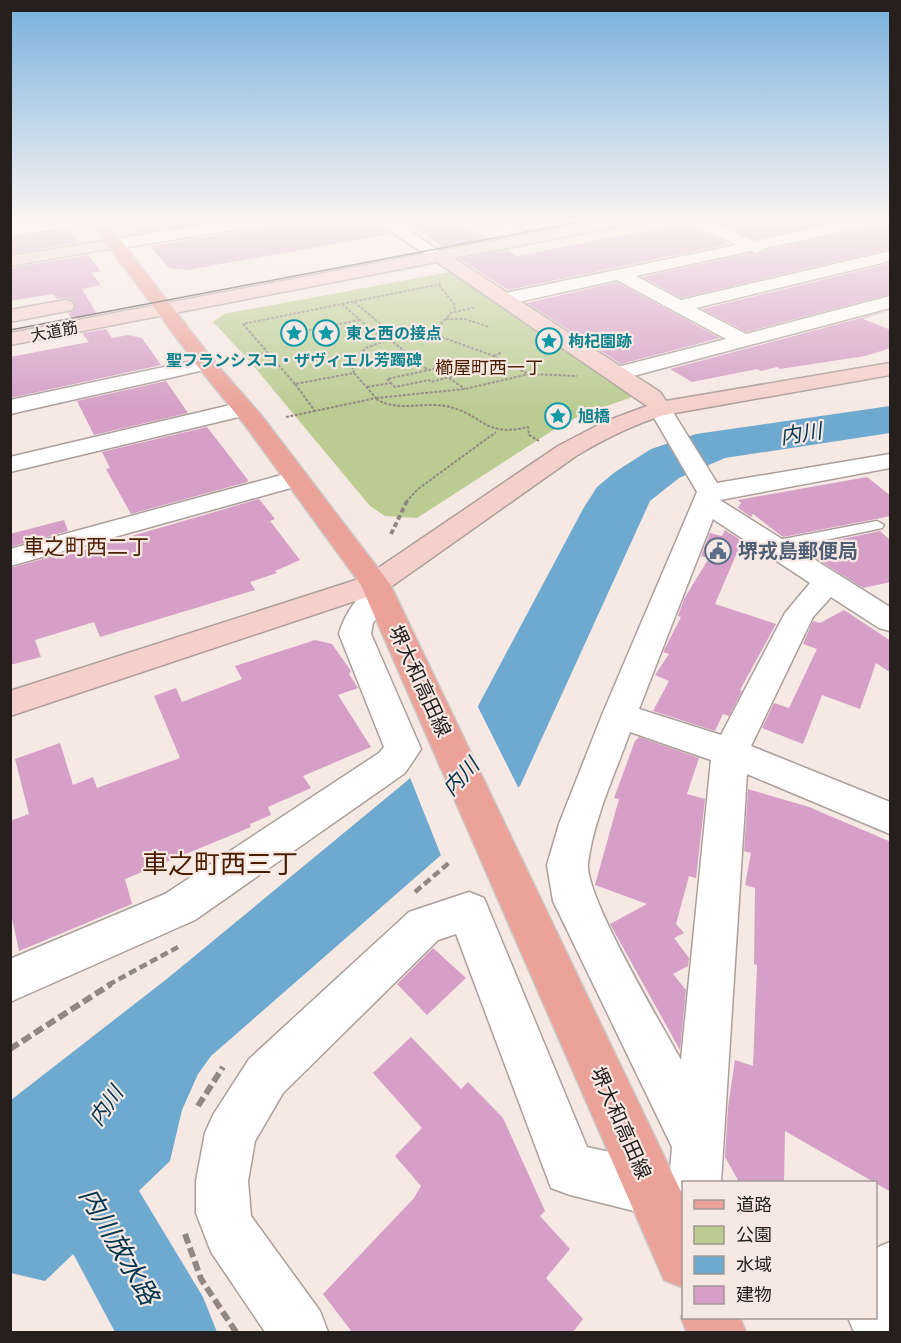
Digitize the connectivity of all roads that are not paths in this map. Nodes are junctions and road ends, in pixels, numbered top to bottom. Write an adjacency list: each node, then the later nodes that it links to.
1 (146, 283): 8 (main road, 堺大和高田線)
2 (227, 283): 8 (street, 大道筋)
3 (486, 283): 10 (street)
4 (581, 283): 10 (street)
5 (637, 283): 9 (street)
6 (775, 283): 14 (street)
7 (836, 283): 13 (street)
8 (156, 295): 18 (street, 大道筋); 20 (main road, 堺大和高田線)
9 (661, 296): 12 (street); 14 (street)
10 (506, 299): 22 (street)
11 (79, 303): 15 (street, 大道筋)
12 (628, 303)
13 (888, 304): 19 (street)
14 (679, 306): 16 (street)
15 (10, 316)
16 (699, 317): 17 (street); 19 (street)
17 (666, 325)
18 (10, 339)
19 (742, 340): 22 (street)
20 (206, 364): 23 (street); 24 (main road, 堺大和高田線)
21 (891, 369): 25 (street)
22 (618, 374): 25 (street)
23 (10, 407)
24 (243, 409): 27 (street); 28 (main road, 堺大和高田線)
25 (666, 419): 30 (street); 34 (street)
26 (880, 463): 29 (street); 30 (street)
27 (10, 465)
28 (297, 479): 33 (street); 34 (main road, 堺大和高田線)
29 (891, 483)
30 (707, 493): 32 (street); 39 (street)
31 (877, 525): 32 (lane)
32 (773, 546): 35 (street)
33 (10, 558)
34 (377, 588): 38 (street); 42 (street); 43 (main road, 堺大和高田線)
35 (842, 590): 36 (street); 37 (street); 40 (street)
36 (891, 592)
37 (891, 621)
38 (10, 704)
39 (619, 715): 40 (street); 43 (street)
40 (730, 752): 41 (street); 43 (street)
41 (891, 819)
42 (10, 981)
43 (681, 1172): 44 (main road, 堺大和高田線); 47 (street)
44 (682, 1201)
45 (891, 1270): 46 (street)
46 (877, 1311)
47 (299, 1332)

